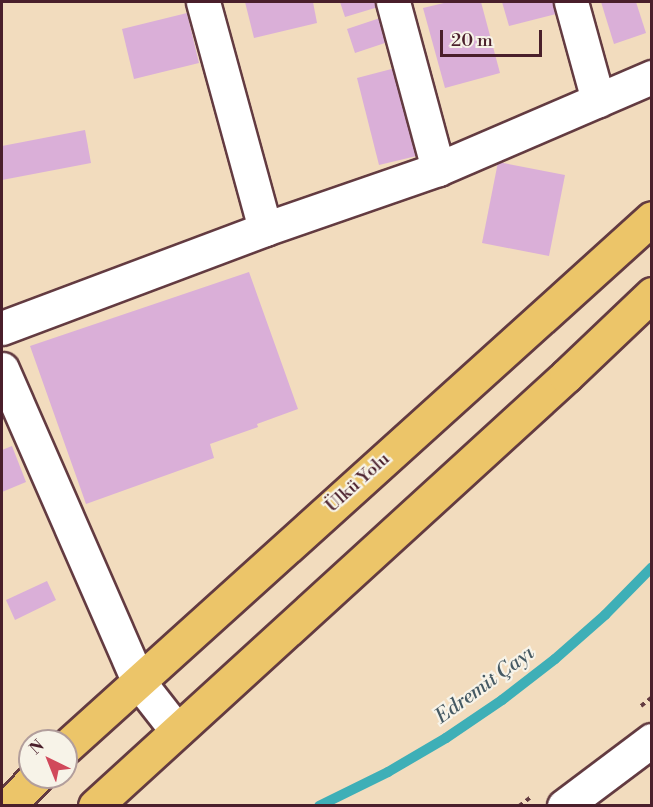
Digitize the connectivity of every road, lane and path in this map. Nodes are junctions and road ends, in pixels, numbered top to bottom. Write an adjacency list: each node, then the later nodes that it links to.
1 (203, 2): 8 (street)
2 (393, 2): 6 (street)
3 (571, 2): 5 (street)
4 (651, 77): 5 (street)
5 (598, 100): 6 (street)
6 (438, 170): 8 (street)
7 (651, 218): 12 (main road, Ülkü Yolu)
8 (265, 229): 10 (street)
9 (651, 294): 13 (main road)
10 (2, 328)
11 (2, 369): 12 (street)
12 (138, 681): 13 (street); 14 (main road, Ülkü Yolu)
13 (177, 731): 18 (main road)
14 (78, 736)
15 (651, 740): 19 (street)
16 (24, 789): 17 (main road)
17 (8, 806)
18 (94, 806)
19 (564, 806)

